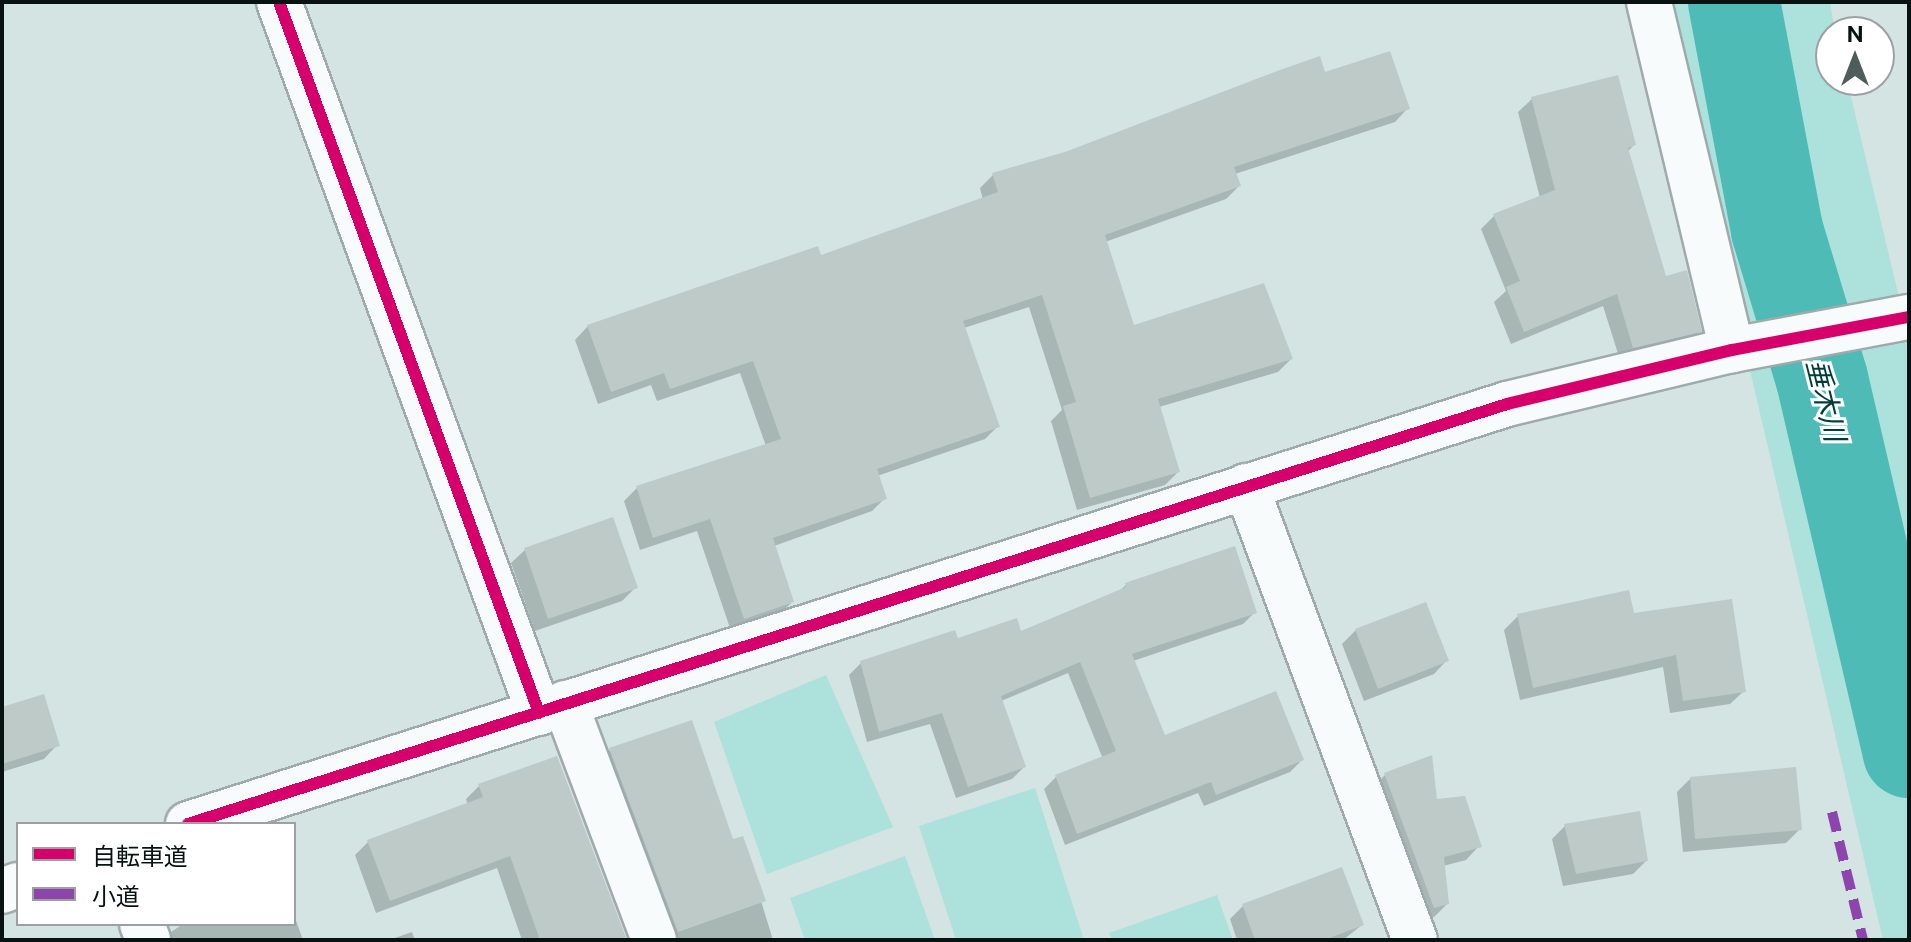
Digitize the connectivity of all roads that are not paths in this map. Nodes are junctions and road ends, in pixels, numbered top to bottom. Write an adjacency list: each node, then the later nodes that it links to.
1 (279, 2): 6 (street)
2 (1649, 2): 4 (street)
3 (1899, 318): 4 (street)
4 (1752, 346): 5 (street)
5 (1246, 486): 6 (street); 9 (street)
6 (552, 708): 7 (street); 8 (street)
7 (194, 822)
8 (654, 940)
9 (1415, 940)

